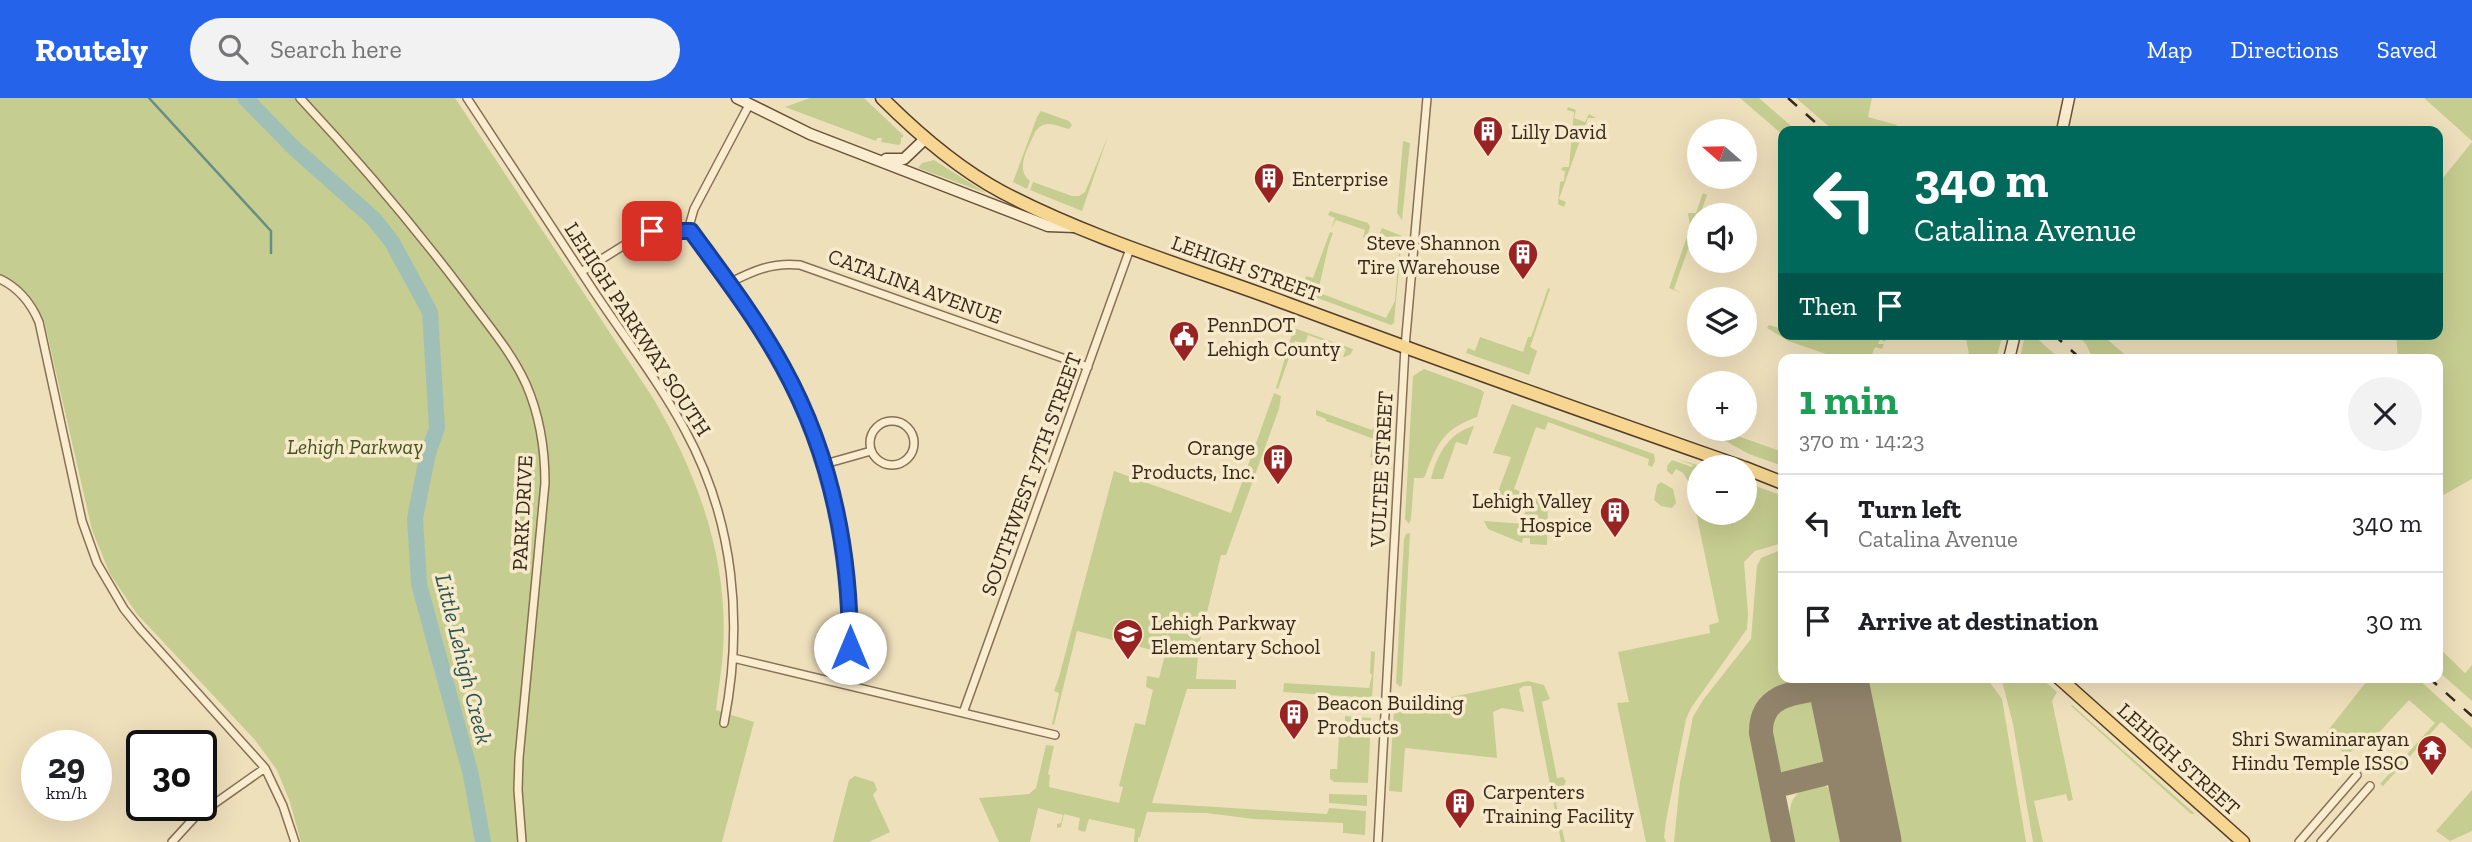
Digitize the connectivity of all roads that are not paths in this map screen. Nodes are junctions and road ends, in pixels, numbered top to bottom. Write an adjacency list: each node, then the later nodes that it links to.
1 (300, 98): 35 (street, PARK DRIVE)
2 (467, 98): 14 (street, LEHIGH PARKWAY SOUTH)
3 (737, 98): 7 (main road)
4 (882, 98): 9 (main road, LEHIGH STREET)
5 (1427, 98): 17 (street, VULTEE STREET)
6 (2069, 98): 8 (main road)
7 (749, 105): 10 (main road); 12 (street)
8 (2063, 126)
9 (925, 139): 10 (main road); 11 (main road, LEHIGH STREET)
10 (859, 153): 11 (main road)
11 (1078, 227): 13 (main road, LEHIGH STREET)
12 (691, 231): 14 (street); 16 (street)
13 (1131, 246): 17 (main road, LEHIGH STREET); 18 (street, SOUTHWEST 17TH STREET)
14 (581, 272): 24 (street, LEHIGH PARKWAY SOUTH)
15 (0, 279): 30 (street)
16 (729, 283): 18 (street, CATALINA AVENUE); 21 (street)
17 (1405, 347): 20 (main road, LEHIGH STREET); 36 (street, VULTEE STREET)
18 (1088, 367): 27 (street, SOUTHWEST 17TH STREET)
19 (871, 451): 19 (street); 21 (street)
20 (1707, 455)
21 (825, 464): 26 (street)
22 (1757, 473): 23 (main road, LEHIGH STREET)
23 (1778, 481)
24 (733, 658): 26 (street); 28 (street, LEHIGH PARKWAY SOUTH)
25 (2065, 683): 37 (main road, LEHIGH STREET)
26 (848, 685): 27 (street)
27 (963, 713): 29 (street)
28 (724, 723)
29 (1055, 735)
30 (265, 768): 33 (street); 34 (street)
31 (2357, 775): 38 (street)
32 (2370, 786): 39 (street)
33 (172, 842)
34 (295, 842)
35 (522, 842)
36 (1378, 842)
37 (2244, 842)
38 (2299, 842)
39 (2322, 842)

